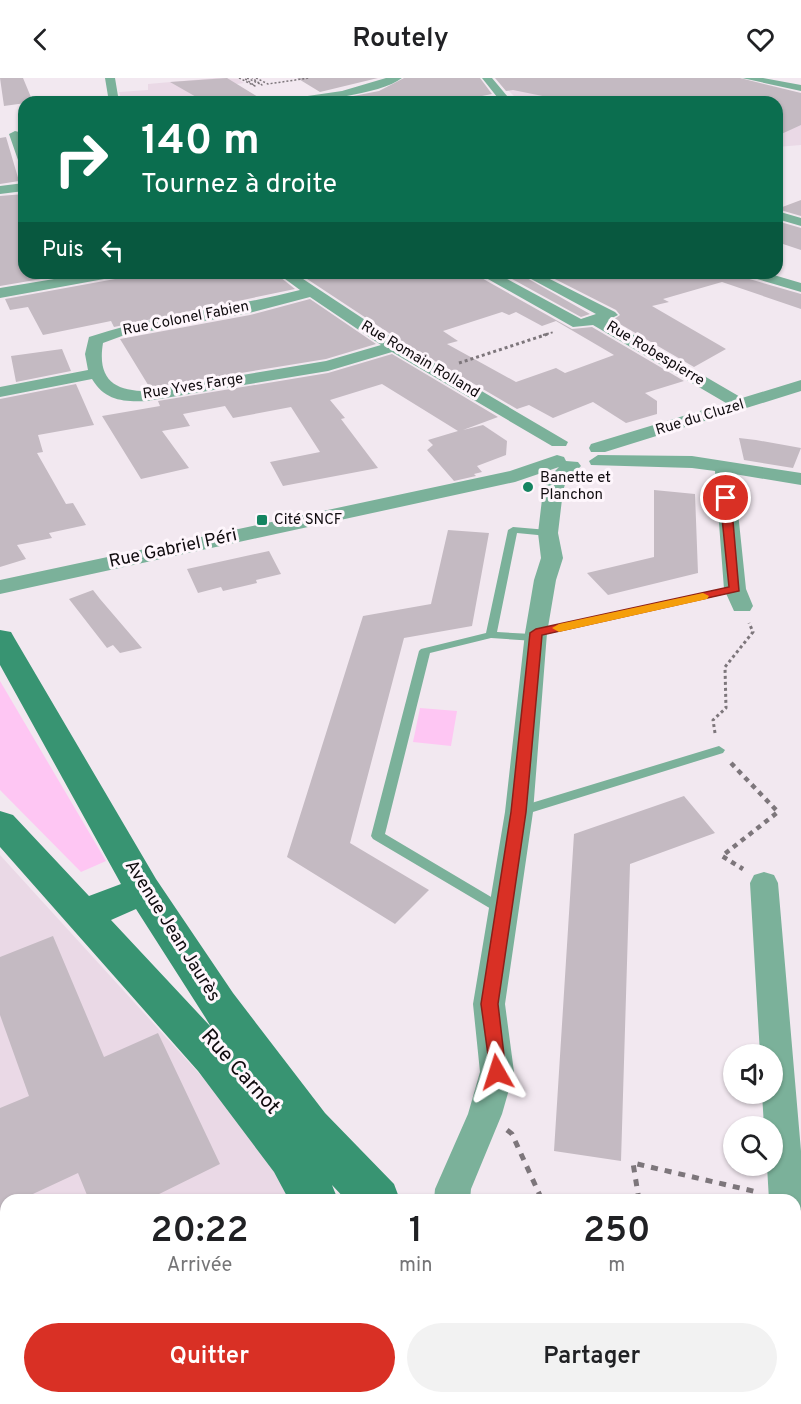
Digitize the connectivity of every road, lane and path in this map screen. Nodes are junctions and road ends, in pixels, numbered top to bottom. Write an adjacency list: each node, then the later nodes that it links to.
1 (110, 78): 12 (street)
2 (239, 78): 3 (path)
3 (244, 78)
4 (248, 78): 5 (path)
5 (252, 78)
6 (256, 78): 7 (path)
7 (309, 78)
8 (397, 78): 13 (street)
9 (487, 78): 14 (street)
10 (747, 78): 11 (street)
11 (801, 88)
12 (113, 96)
13 (329, 96)
14 (501, 96)
15 (18, 134): 16 (street)
16 (0, 136)
17 (18, 188): 18 (street)
18 (0, 190)
19 (783, 217): 20 (street)
20 (801, 222)
21 (68, 279): 28 (street)
22 (293, 279): 27 (street, Rue Romain Rolland)
23 (495, 279): 30 (street)
24 (539, 279): 29 (street)
25 (772, 279): 26 (street)
26 (801, 288)
27 (311, 292): 31 (street, Rue Romain Rolland); 33 (street, Rue Colonel Fabien)
28 (0, 293)
29 (598, 321): 30 (street); 36 (street, Rue Robespierre)
30 (579, 324): 32 (path)
31 (394, 346): 32 (street, Rue Romain Rolland); 33 (street, Rue Yves Farge)
32 (435, 371): 40 (street, Rue Romain Rolland)
33 (97, 373): 35 (street)
34 (801, 385): 36 (street, Rue du Cluzel)
35 (0, 392)
36 (742, 405): 37 (street, Rue du Cluzel)
37 (634, 438): 38 (street, Rue du Cluzel); 39 (street)
38 (598, 454): 39 (street); 40 (street, Rue Gabriel Péri); 40 (street)
39 (676, 460): 41 (street)
40 (560, 464): 43 (street); 44 (street, Rue Gabriel Péri)
41 (725, 468): 42 (street); 45 (street)
42 (801, 479)
43 (548, 533): 46 (lane); 47 (street)
44 (0, 587)
45 (739, 597): 47 (lane); 49 (path)
46 (491, 635): 47 (lane); 54 (lane)
47 (535, 636): 50 (street)
48 (0, 639): 53 (main road, Avenue Jean Jaurès)
49 (718, 750): 50 (lane); 52 (path)
50 (519, 812): 54 (street)
51 (0, 824): 55 (main road, Rue Carnot)
52 (764, 883): 65 (street)
53 (144, 890): 55 (main road); 60 (main road, Avenue Jean Jaurès)
54 (503, 911): 57 (street)
55 (83, 915): 56 (main road, Rue Carnot)
56 (127, 963): 58 (main road, Rue Carnot); 59 (main road, Rue Carnot)
57 (485, 1114): 61 (street); 62 (path)
58 (312, 1194)
59 (329, 1194)
60 (371, 1194)
61 (453, 1194)
62 (539, 1194)
63 (638, 1194): 64 (path)
64 (766, 1194)
65 (787, 1194)

